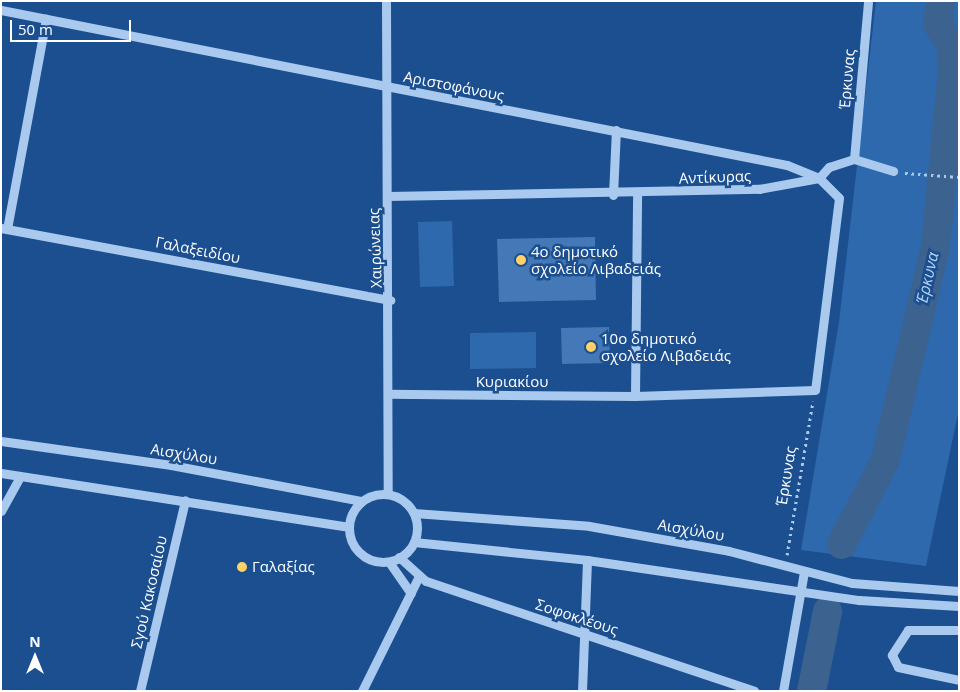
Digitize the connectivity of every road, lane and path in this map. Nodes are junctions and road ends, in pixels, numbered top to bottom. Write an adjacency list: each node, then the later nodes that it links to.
1 (386, 1): 5 (street, Χαιρώνειας)
2 (868, 1): 7 (street, Έρκυνας)
3 (1, 10): 4 (street, Αριστοφάνους)
4 (46, 19): 5 (street, Αριστοφάνους); 15 (street)
5 (384, 87): 6 (street, Αριστοφάνους); 14 (street, Χαιρώνειας)
6 (616, 130): 11 (street, Αριστοφάνους); 13 (street)
7 (854, 159): 8 (street); 11 (street)
8 (893, 171)
9 (918, 175): 10 (path)
10 (959, 177)
11 (819, 178): 12 (street, Αντίκυρας); 17 (street)
12 (637, 194): 13 (street, Αντίκυρας); 19 (street)
13 (613, 195): 14 (street, Αντίκυρας)
14 (387, 196): 16 (street, Χαιρώνειας)
15 (4, 228): 16 (street, Γαλαξειδίου)
16 (390, 300): 18 (street, Χαιρώνειας)
17 (815, 390): 19 (street, Κυριακίου); 33 (path, Έρκυνας)
18 (388, 394): 19 (street, Κυριακίου); 23 (street, Χαιρώνειας)
19 (636, 396)
20 (1, 440): 25 (street, Αισχύλου)
21 (1, 473): 22 (street)
22 (20, 477): 24 (street); 26 (street)
23 (388, 494): 25 (street); 27 (street)
24 (185, 500): 28 (street); 43 (street, Σγού Κακοσαίου)
25 (361, 501): 28 (street)
26 (1, 511)
27 (414, 513): 29 (street); 33 (street, Αισχύλου)
28 (348, 527): 32 (street)
29 (414, 542): 30 (street); 31 (street)
30 (399, 557): 32 (street); 35 (street, Σοφοκλέους)
31 (587, 560): 36 (street); 41 (street)
32 (388, 562): 38 (street)
33 (786, 566): 34 (street, Αισχύλου)
34 (804, 572): 36 (street); 37 (street, Αισχύλου)
35 (419, 576): 38 (street); 41 (street, Σοφοκλέους)
36 (801, 591): 39 (street); 47 (street)
37 (959, 591)
38 (411, 593): 44 (street)
39 (959, 606)
40 (959, 630): 42 (street)
41 (583, 634): 45 (street); 46 (street, Σοφοκλέους)
42 (959, 680)
43 (140, 691)
44 (362, 691)
45 (582, 691)
46 (754, 691)
47 (783, 691)

